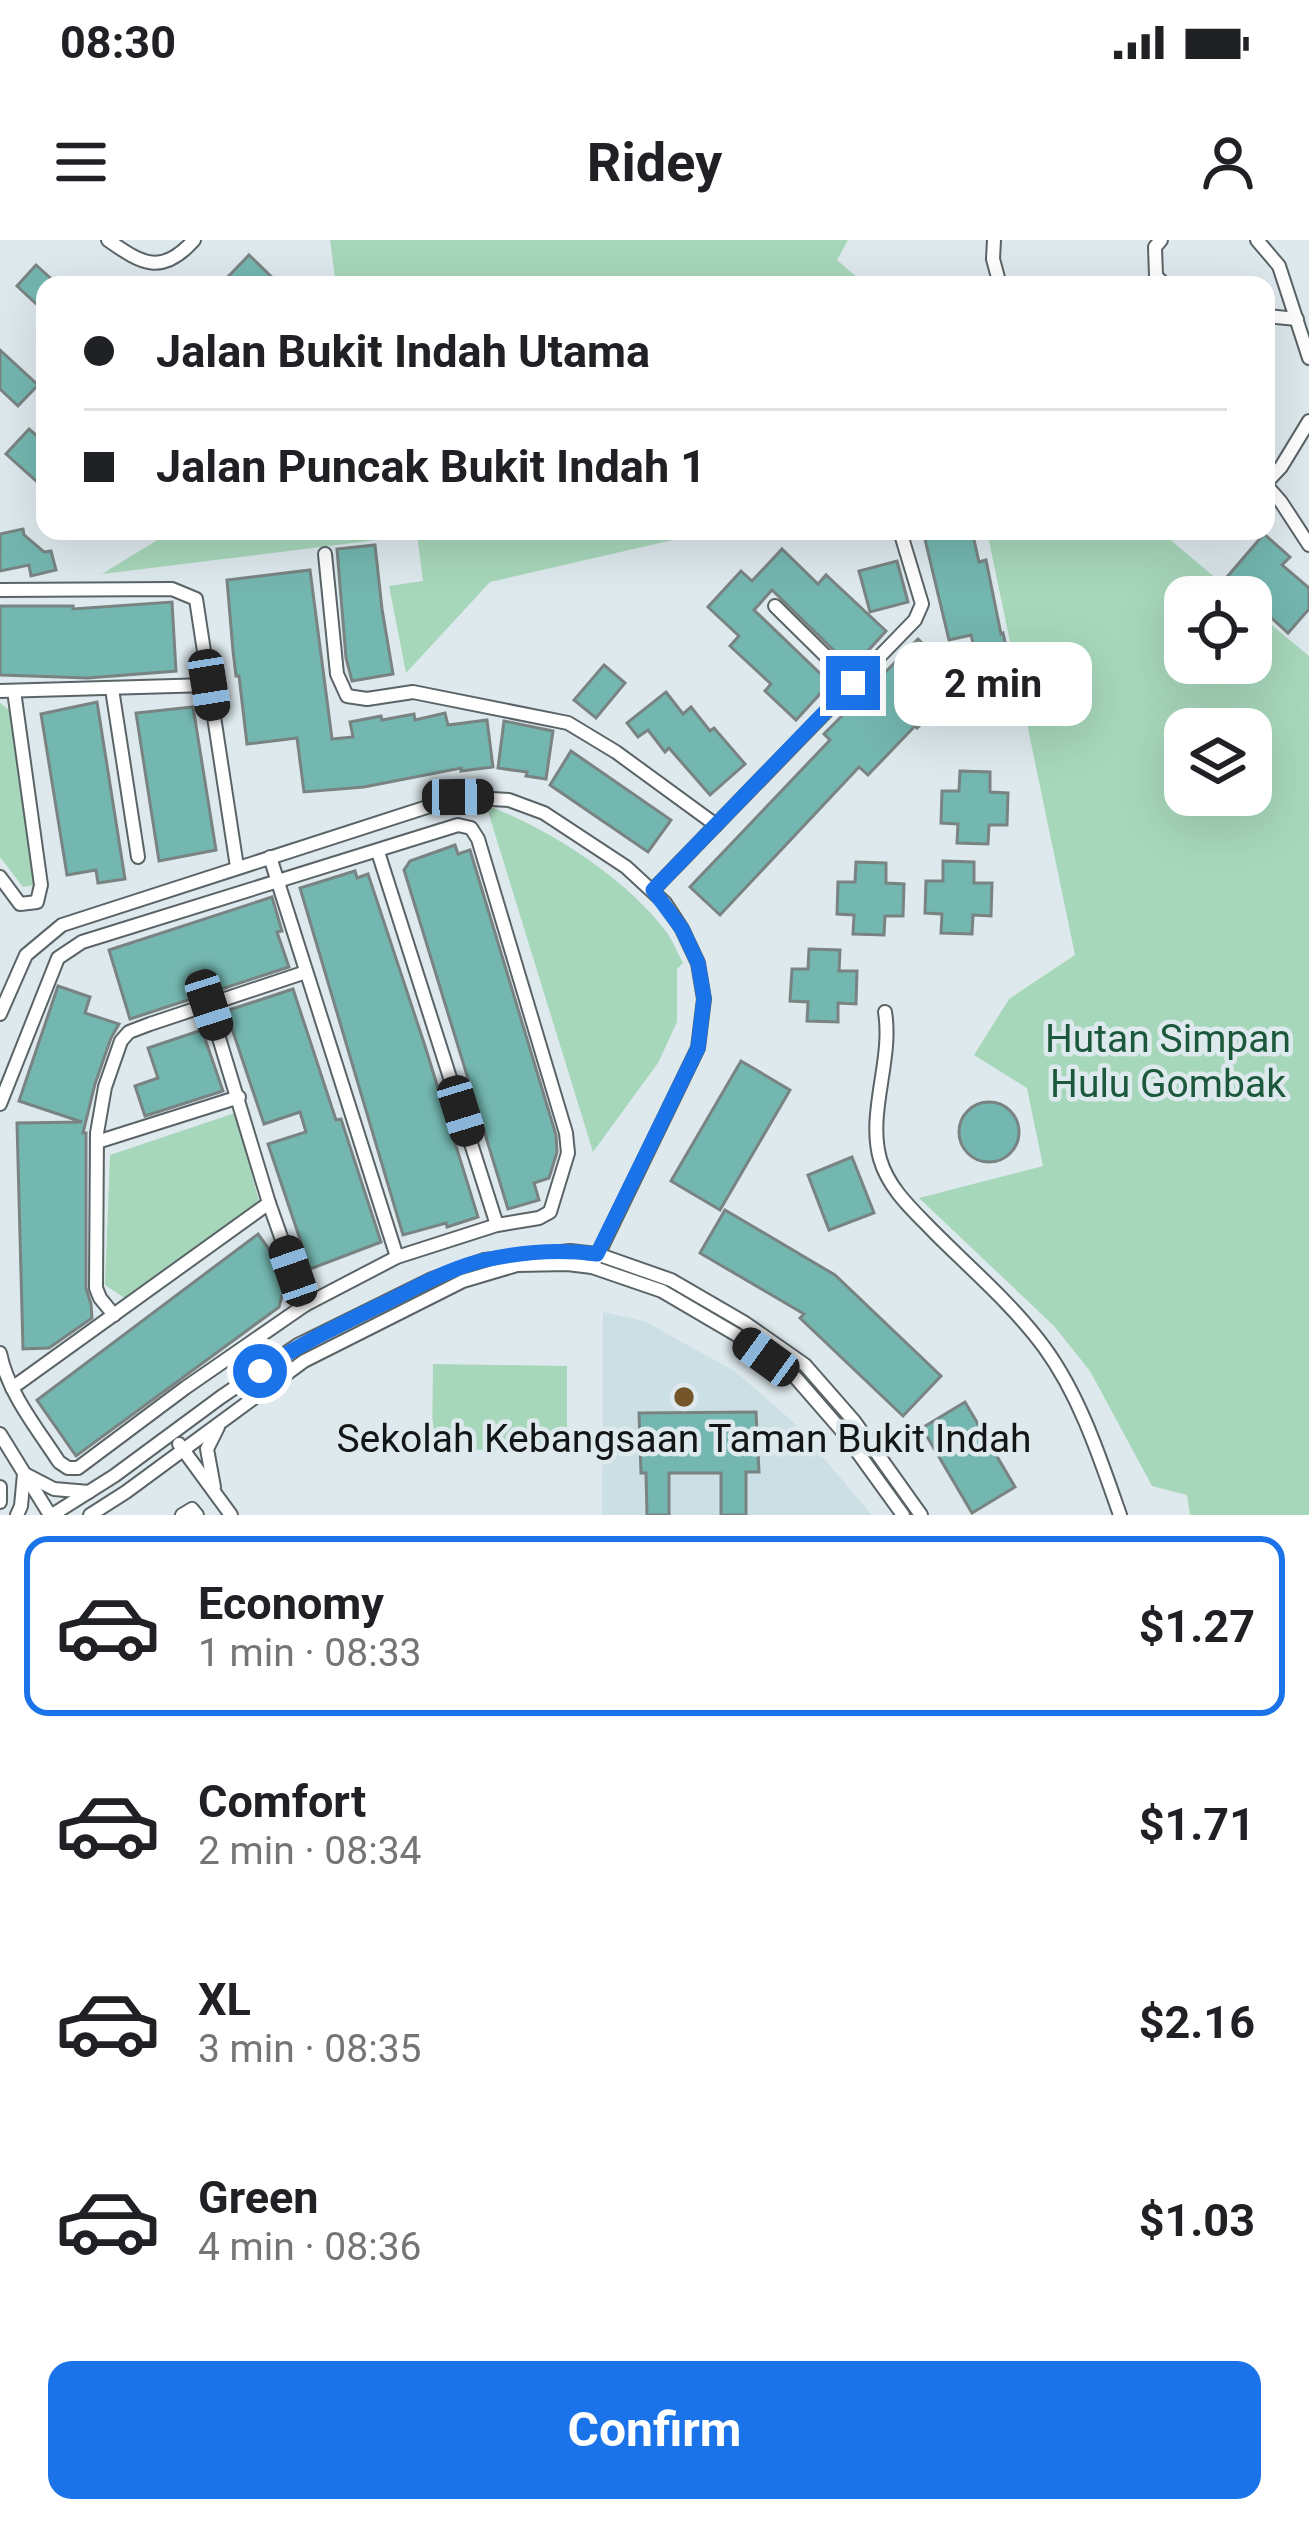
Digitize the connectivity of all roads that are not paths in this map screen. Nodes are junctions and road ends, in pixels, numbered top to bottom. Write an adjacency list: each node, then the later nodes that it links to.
1 (108, 240): 2 (street)
2 (194, 240)
3 (994, 240): 6 (street)
4 (1161, 240): 7 (street)
5 (1257, 240): 9 (street)
6 (997, 276)
7 (1156, 276)
8 (1275, 317): 9 (street)
9 (1297, 319): 10 (street)
10 (1309, 358)
11 (1309, 421): 12 (street)
12 (1275, 474)
13 (1275, 495): 15 (street)
14 (903, 540): 19 (street)
15 (1309, 545)
16 (325, 554): 23 (street)
17 (0, 590): 20 (street)
18 (775, 606): 19 (street)
19 (853, 683): 23 (street)
20 (209, 685): 21 (street); 27 (street)
21 (112, 689): 22 (street); 25 (street)
22 (7, 691): 28 (street)
23 (716, 825): 30 (street)
24 (378, 852): 29 (street); 40 (street); 40 (street)
25 (138, 857)
26 (270, 857): 27 (street); 29 (street); 30 (street)
27 (237, 867): 32 (street)
28 (0, 877)
29 (279, 882): 31 (street); 37 (street)
30 (653, 890): 42 (street)
31 (306, 972): 33 (street); 41 (street)
32 (3, 994): 35 (street)
33 (209, 1005): 36 (street); 38 (street)
34 (885, 1012): 65 (street)
35 (0, 1014)
36 (239, 1097): 38 (street); 39 (street)
37 (0, 1104)
38 (97, 1142): 44 (street)
39 (269, 1203): 43 (street); 44 (street)
40 (497, 1226): 41 (street)
41 (397, 1257): 43 (street)
42 (594, 1261): 47 (street); 48 (street); 63 (street); 64 (street)
43 (305, 1305): 46 (street)
44 (113, 1315): 46 (street)
45 (0, 1353): 46 (street)
46 (12, 1388)
47 (222, 1422): 50 (street); 55 (street)
48 (171, 1433): 50 (street); 54 (street)
49 (0, 1434): 52 (street)
50 (184, 1450): 51 (street); 55 (street)
51 (160, 1467): 55 (street); 59 (street)
52 (24, 1473): 54 (street); 57 (street); 58 (street)
53 (0, 1487): 56 (street)
54 (89, 1492): 58 (street)
55 (215, 1494): 62 (street)
56 (0, 1502)
57 (17, 1515)
58 (51, 1515)
59 (90, 1515)
60 (182, 1515): 61 (street)
61 (197, 1515)
62 (231, 1515)
63 (903, 1515)
64 (921, 1515)
65 (1120, 1515)

